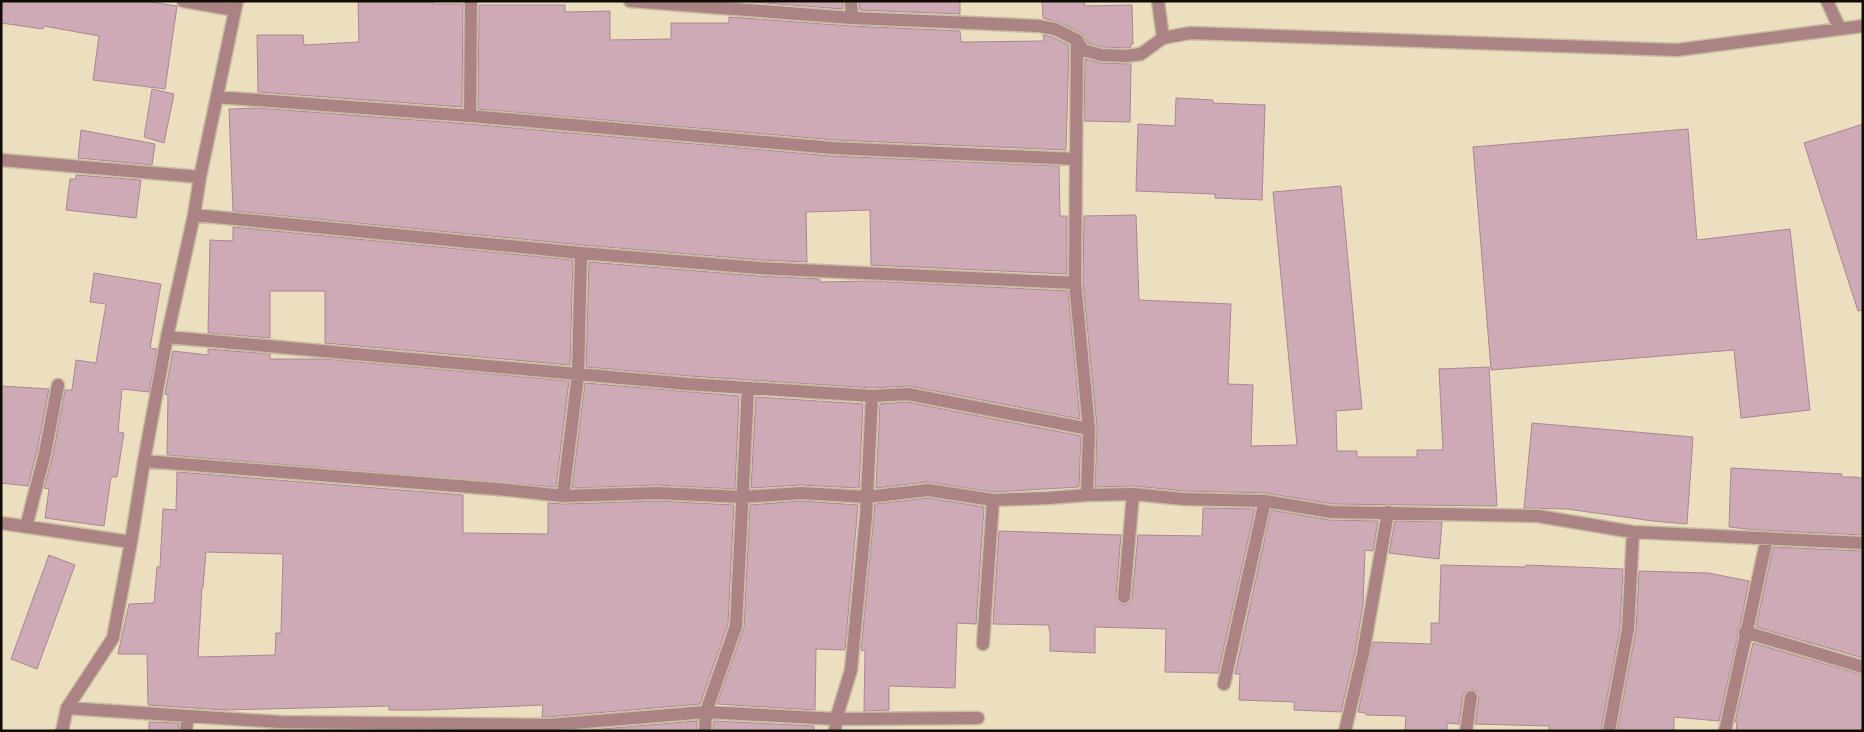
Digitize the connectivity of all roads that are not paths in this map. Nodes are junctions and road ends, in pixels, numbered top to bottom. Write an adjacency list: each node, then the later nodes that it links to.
1 (184, 1): 8 (street)
2 (471, 1): 15 (street)
3 (630, 1): 7 (street)
4 (851, 1): 9 (street)
5 (1158, 1): 12 (street)
6 (1828, 1): 11 (street)
7 (726, 4): 9 (street)
8 (236, 6): 14 (street)
9 (852, 18): 13 (street)
10 (1863, 26): 11 (street)
11 (1840, 29): 12 (street)
12 (1163, 38): 13 (street)
13 (1077, 40): 16 (street)
14 (218, 97): 15 (street); 18 (street)
15 (470, 116): 16 (street)
16 (1076, 159): 21 (street)
17 (1, 160): 18 (street)
18 (200, 177): 19 (street)
19 (194, 215): 20 (street); 22 (street)
20 (581, 252): 21 (street); 23 (street)
21 (1075, 283): 27 (street)
22 (167, 337): 23 (street); 28 (street)
23 (578, 375): 25 (street); 31 (street)
24 (58, 385): 38 (street)
25 (748, 388): 26 (street); 32 (street)
26 (872, 396): 27 (street); 33 (street)
27 (1089, 430): 30 (street)
28 (144, 461): 31 (street); 41 (street)
29 (1133, 494): 30 (street); 35 (street); 43 (street)
30 (1087, 495): 34 (street)
31 (563, 496): 32 (street)
32 (742, 497): 33 (street); 50 (street)
33 (867, 497): 34 (street); 53 (street)
34 (993, 500): 45 (street)
35 (1265, 500): 36 (street); 47 (street)
36 (1388, 512): 39 (street); 57 (street)
37 (1, 523): 38 (street)
38 (26, 527): 41 (street)
39 (1633, 532): 40 (street); 59 (street)
40 (1767, 538): 42 (street); 44 (street)
41 (131, 542): 49 (street)
42 (1863, 543)
43 (1124, 597)
44 (1745, 632): 46 (street); 60 (street)
45 (983, 644)
46 (1863, 667)
47 (1224, 684)
48 (1471, 696): 58 (street)
49 (67, 708): 51 (street); 54 (street)
50 (706, 712): 51 (street); 53 (street); 56 (street)
51 (188, 716): 55 (street)
52 (978, 718): 53 (street)
53 (835, 725)
54 (62, 731)
55 (186, 731)
56 (705, 731)
57 (1345, 731)
58 (1466, 731)
59 (1609, 731)
60 (1725, 731)

